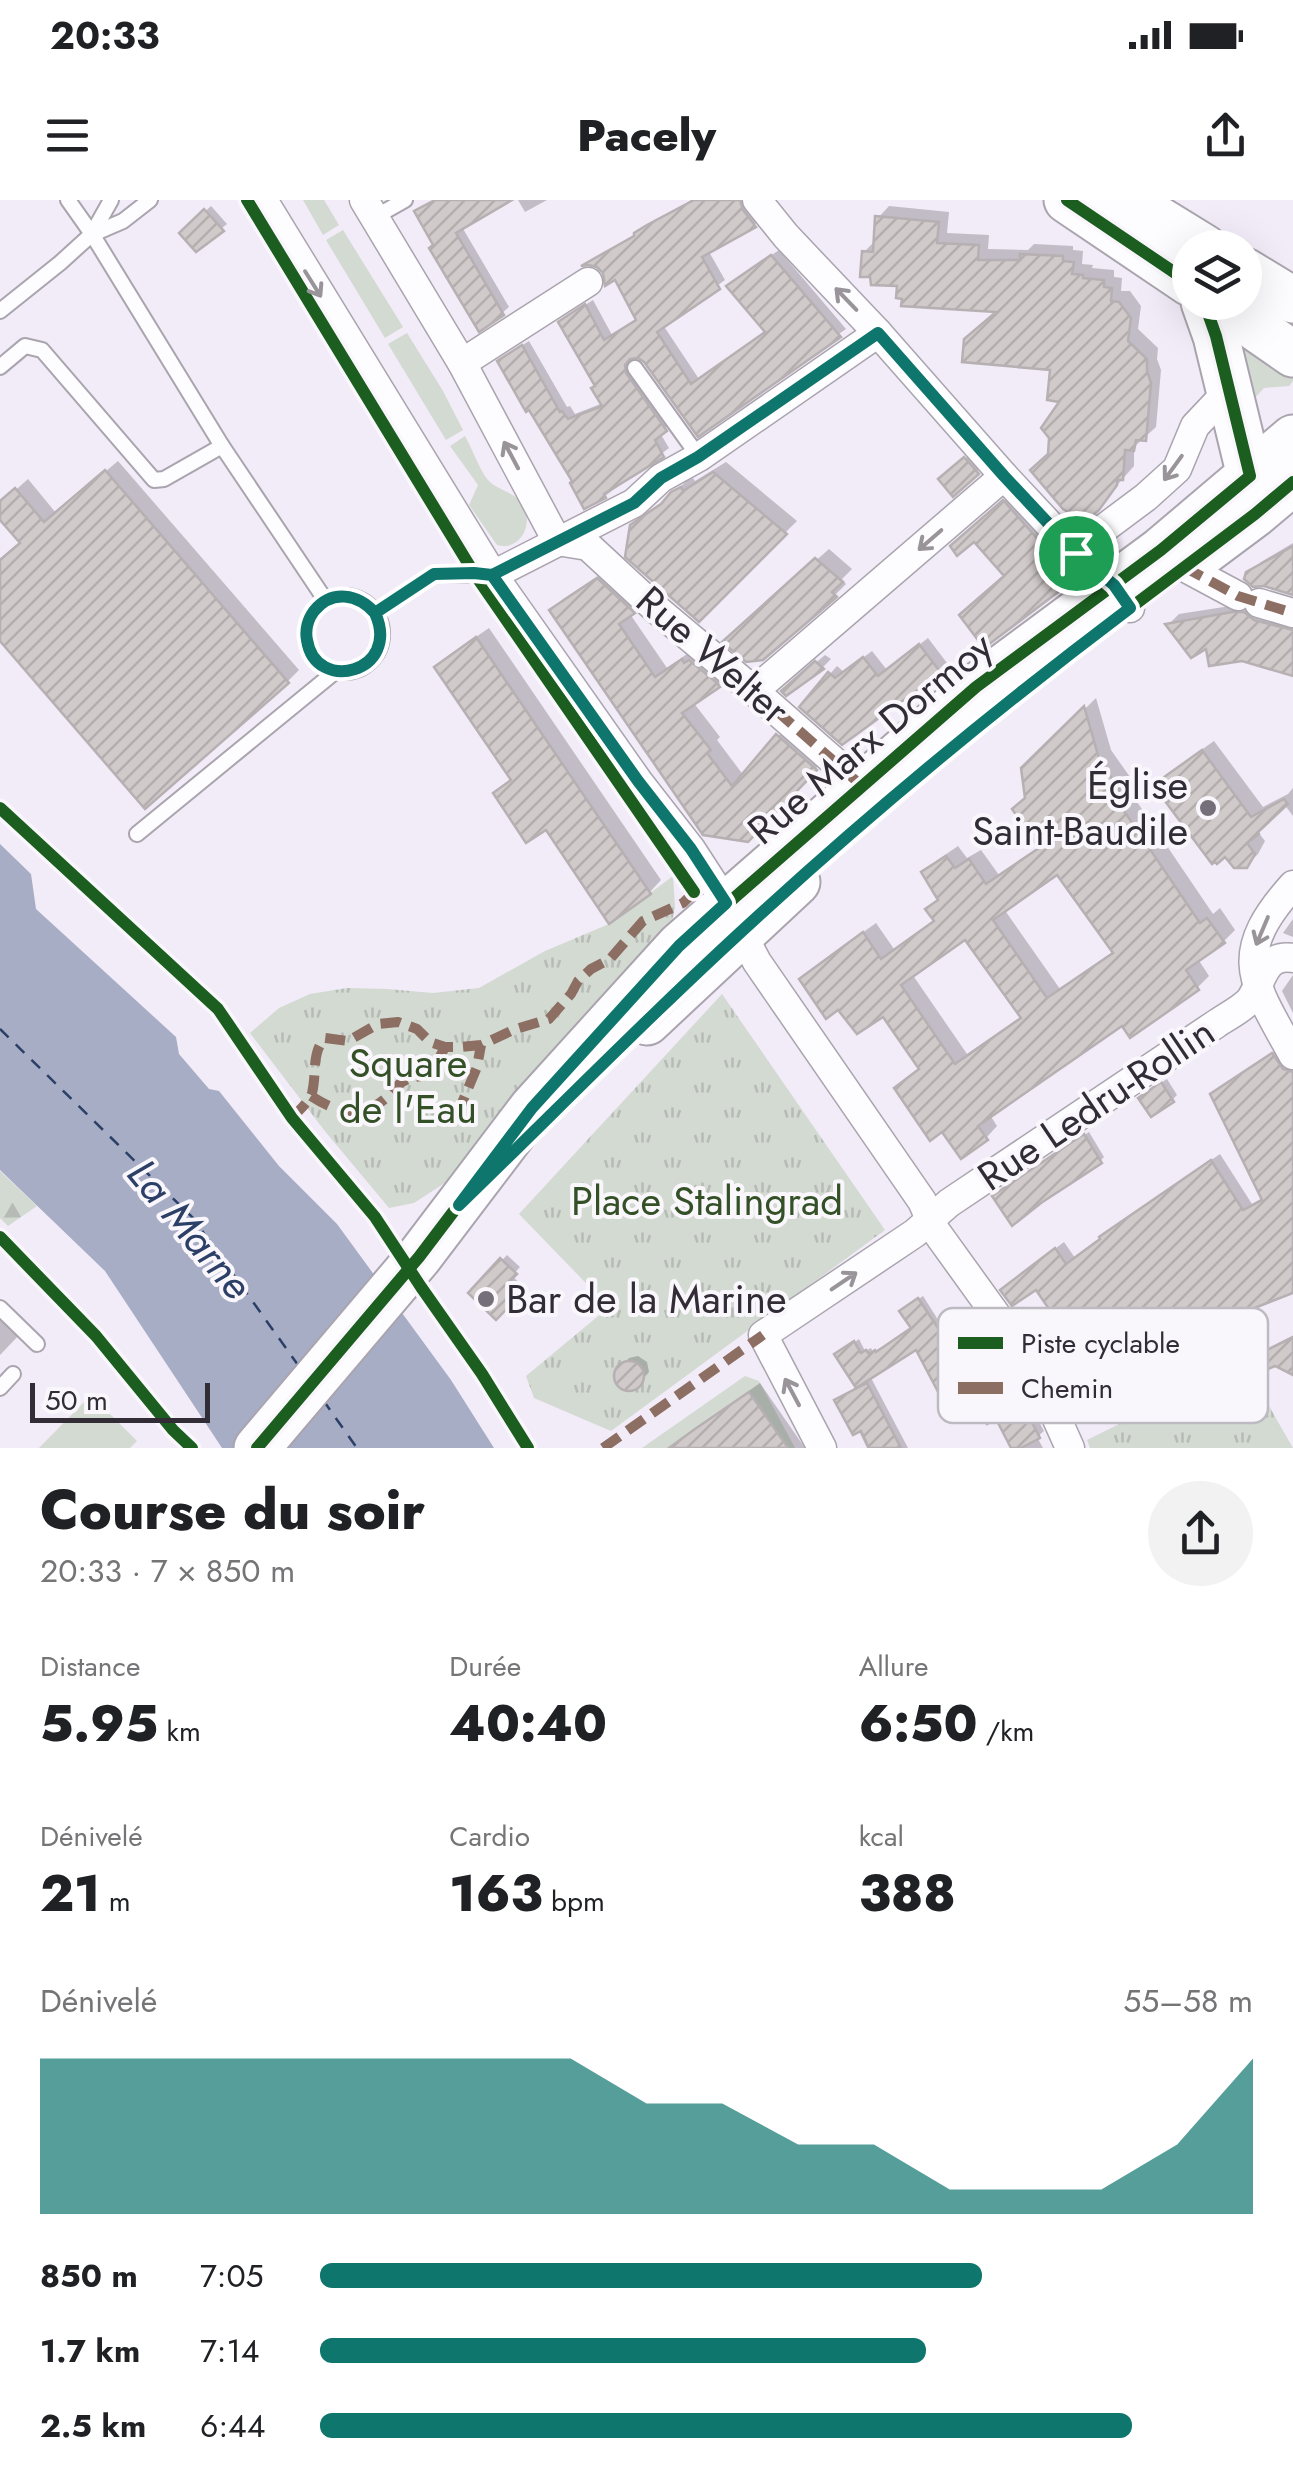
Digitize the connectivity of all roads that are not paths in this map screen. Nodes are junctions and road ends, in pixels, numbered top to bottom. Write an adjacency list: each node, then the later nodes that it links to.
1 (68, 200): 11 (lane)
2 (111, 200): 11 (lane)
3 (150, 200): 11 (lane)
4 (263, 200): 33 (street, one-way to 33)
5 (405, 200): 9 (lane)
6 (757, 200): 19 (street, one-way to 6)
7 (1067, 200): 12 (main road)
8 (1126, 200): 10 (main road)
9 (369, 209): 21 (street)
10 (1175, 230)
11 (92, 234): 17 (lane); 26 (lane)
12 (1172, 271)
13 (588, 282): 21 (street)
14 (1262, 287): 16 (main road)
15 (1262, 300): 20 (main road)
16 (1293, 300)
17 (0, 310)
18 (1210, 320): 24 (main road)
19 (878, 333): 27 (street); 28 (street)
20 (1293, 354)
21 (462, 363): 30 (street, one-way to 21)
22 (0, 367): 26 (lane)
23 (635, 368): 27 (lane)
24 (1230, 390): 29 (main road); 31 (street, one-way to 31)
25 (1293, 438): 29 (main road)
26 (222, 446): 35 (lane)
27 (698, 457): 30 (street)
28 (1004, 476): 31 (street); 39 (street, one-way to 39)
29 (1259, 483): 32 (main road, Rue Marx Dormoy); 34 (main road, Rue Marx Dormoy)
30 (557, 541): 33 (street); 39 (street, Rue Welter)
31 (1076, 553): 34 (street)
32 (1184, 566): 34 (main road, Rue Marx Dormoy); 37 (street)
33 (492, 575): 36 (lane); 43 (street)
34 (1122, 597): 40 (main road, Rue Marx Dormoy); 43 (main road, Rue Marx Dormoy)
35 (326, 600): 36 (lane); 38 (lane)
36 (375, 613): 38 (lane)
37 (1293, 613)
38 (336, 671): 41 (lane)
39 (754, 691): 40 (street, Rue Welter)
40 (861, 785): 43 (main road, Rue Marx Dormoy)
41 (137, 834)
42 (1293, 885): 45 (street, one-way to 45)
43 (734, 917): 47 (street); 54 (main road, Rue Marx Dormoy)
44 (1293, 958): 45 (street, Rue Ledru-Rollin)
45 (1256, 985): 46 (street); 47 (street, Rue Ledru-Rollin)
46 (1293, 1055)
47 (932, 1219): 49 (street); 55 (street, Rue Ledru-Rollin, one-way to 47)
48 (0, 1308): 50 (lane)
49 (991, 1308)
50 (37, 1344)
51 (14, 1374): 52 (lane)
52 (0, 1388)
53 (1059, 1423): 56 (street)
54 (257, 1448)
55 (822, 1448)
56 (1070, 1448)

